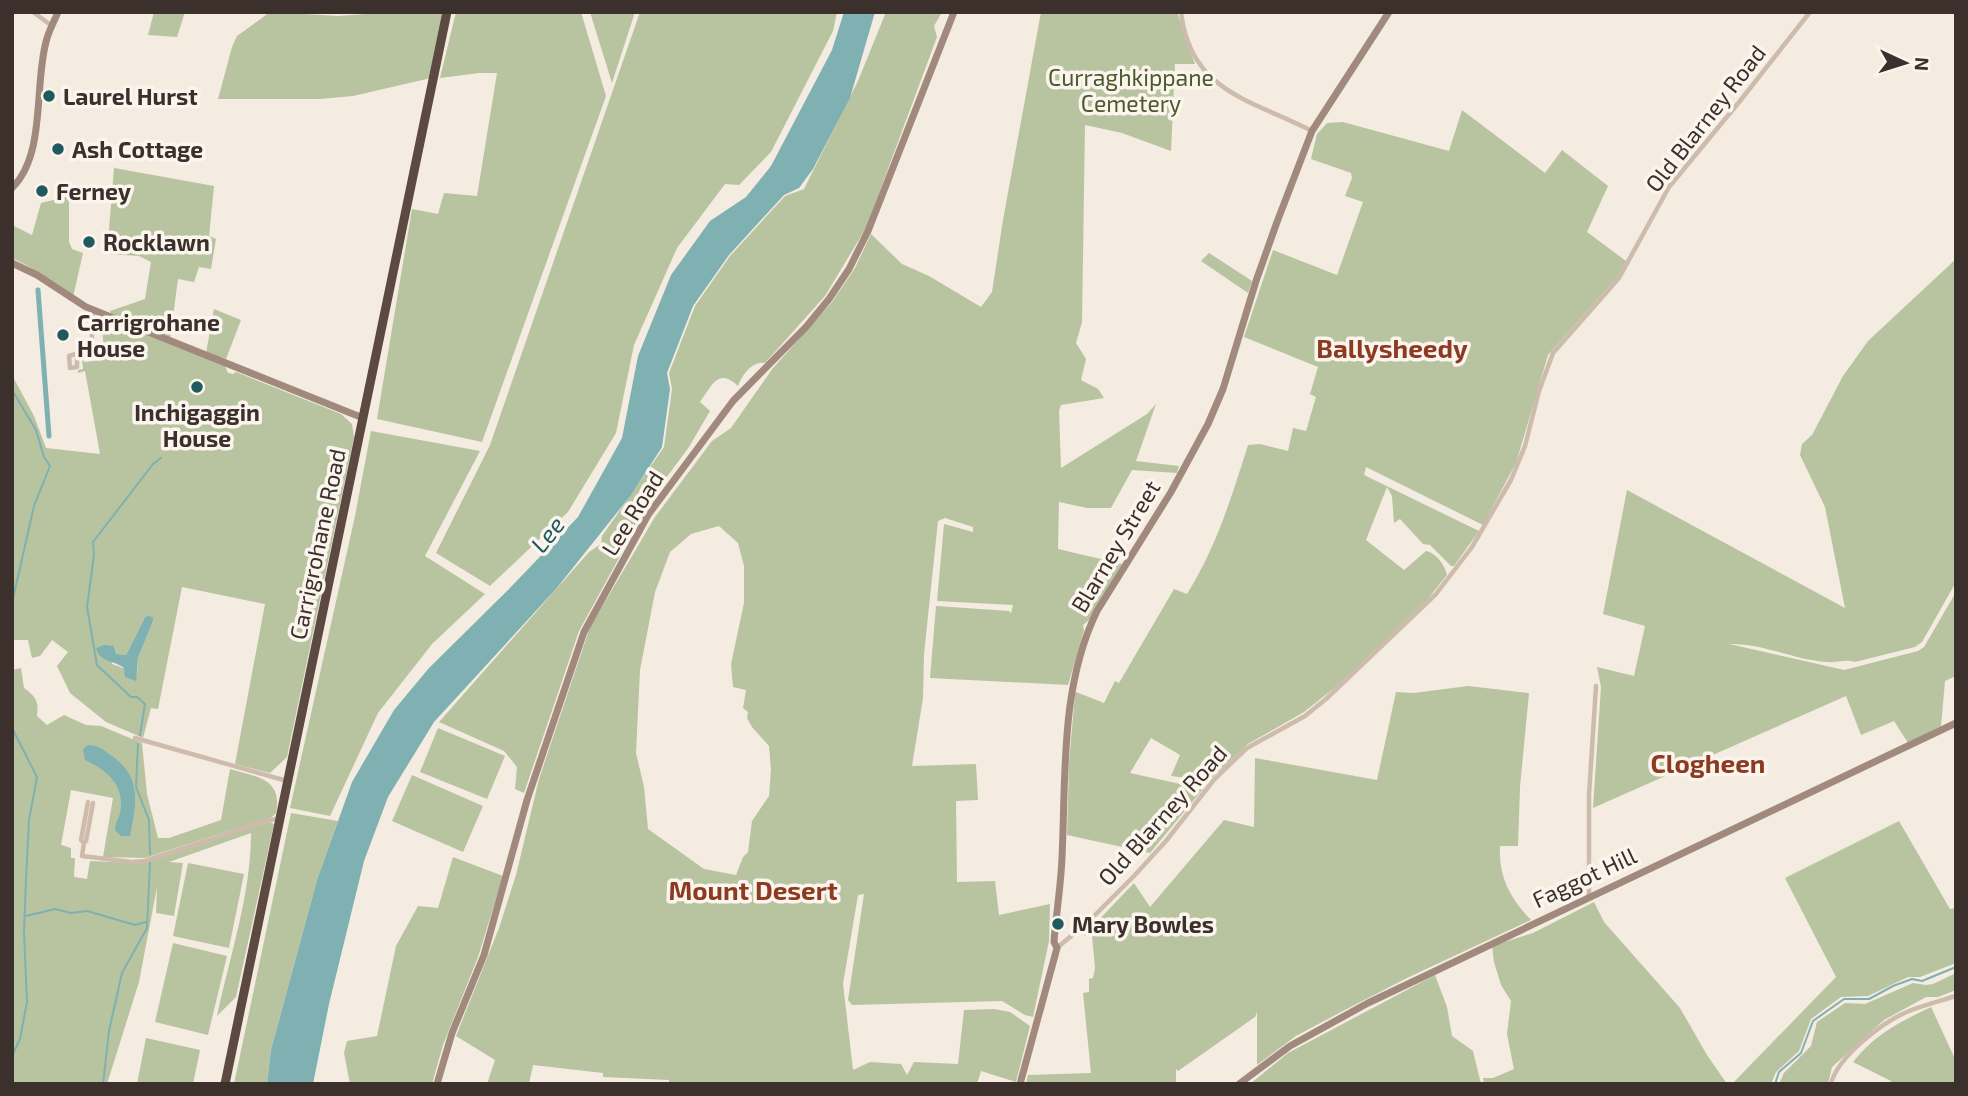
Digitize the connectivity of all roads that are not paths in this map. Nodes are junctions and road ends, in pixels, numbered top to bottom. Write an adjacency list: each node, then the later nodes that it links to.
1 (33, 12): 8 (street)
2 (58, 12): 8 (street)
3 (447, 12): 14 (highway, Carrigrohane Road)
4 (954, 12): 25 (street, Lee Road)
5 (1181, 12): 9 (street)
6 (1389, 12): 9 (street, Blarney Street)
7 (1810, 12): 22 (street, Old Blarney Road)
8 (52, 26): 10 (street)
9 (1312, 131): 22 (street, Blarney Street)
10 (12, 188)
11 (12, 263): 12 (street)
12 (95, 310): 13 (street); 14 (street)
13 (76, 356)
14 (363, 418): 18 (highway, Carrigrohane Road)
15 (1596, 686): 21 (street)
16 (1956, 723): 21 (street, Faggot Hill)
17 (135, 738): 18 (street)
18 (288, 781): 20 (highway, Carrigrohane Road)
19 (91, 802): 20 (street)
20 (280, 819): 24 (highway, Carrigrohane Road)
21 (1589, 896): 27 (street, Faggot Hill)
22 (1057, 948): 26 (street, Blarney Street)
23 (1956, 996): 28 (street)
24 (225, 1084)
25 (436, 1084)
26 (1020, 1084)
27 (1239, 1084)
28 (1831, 1084)

